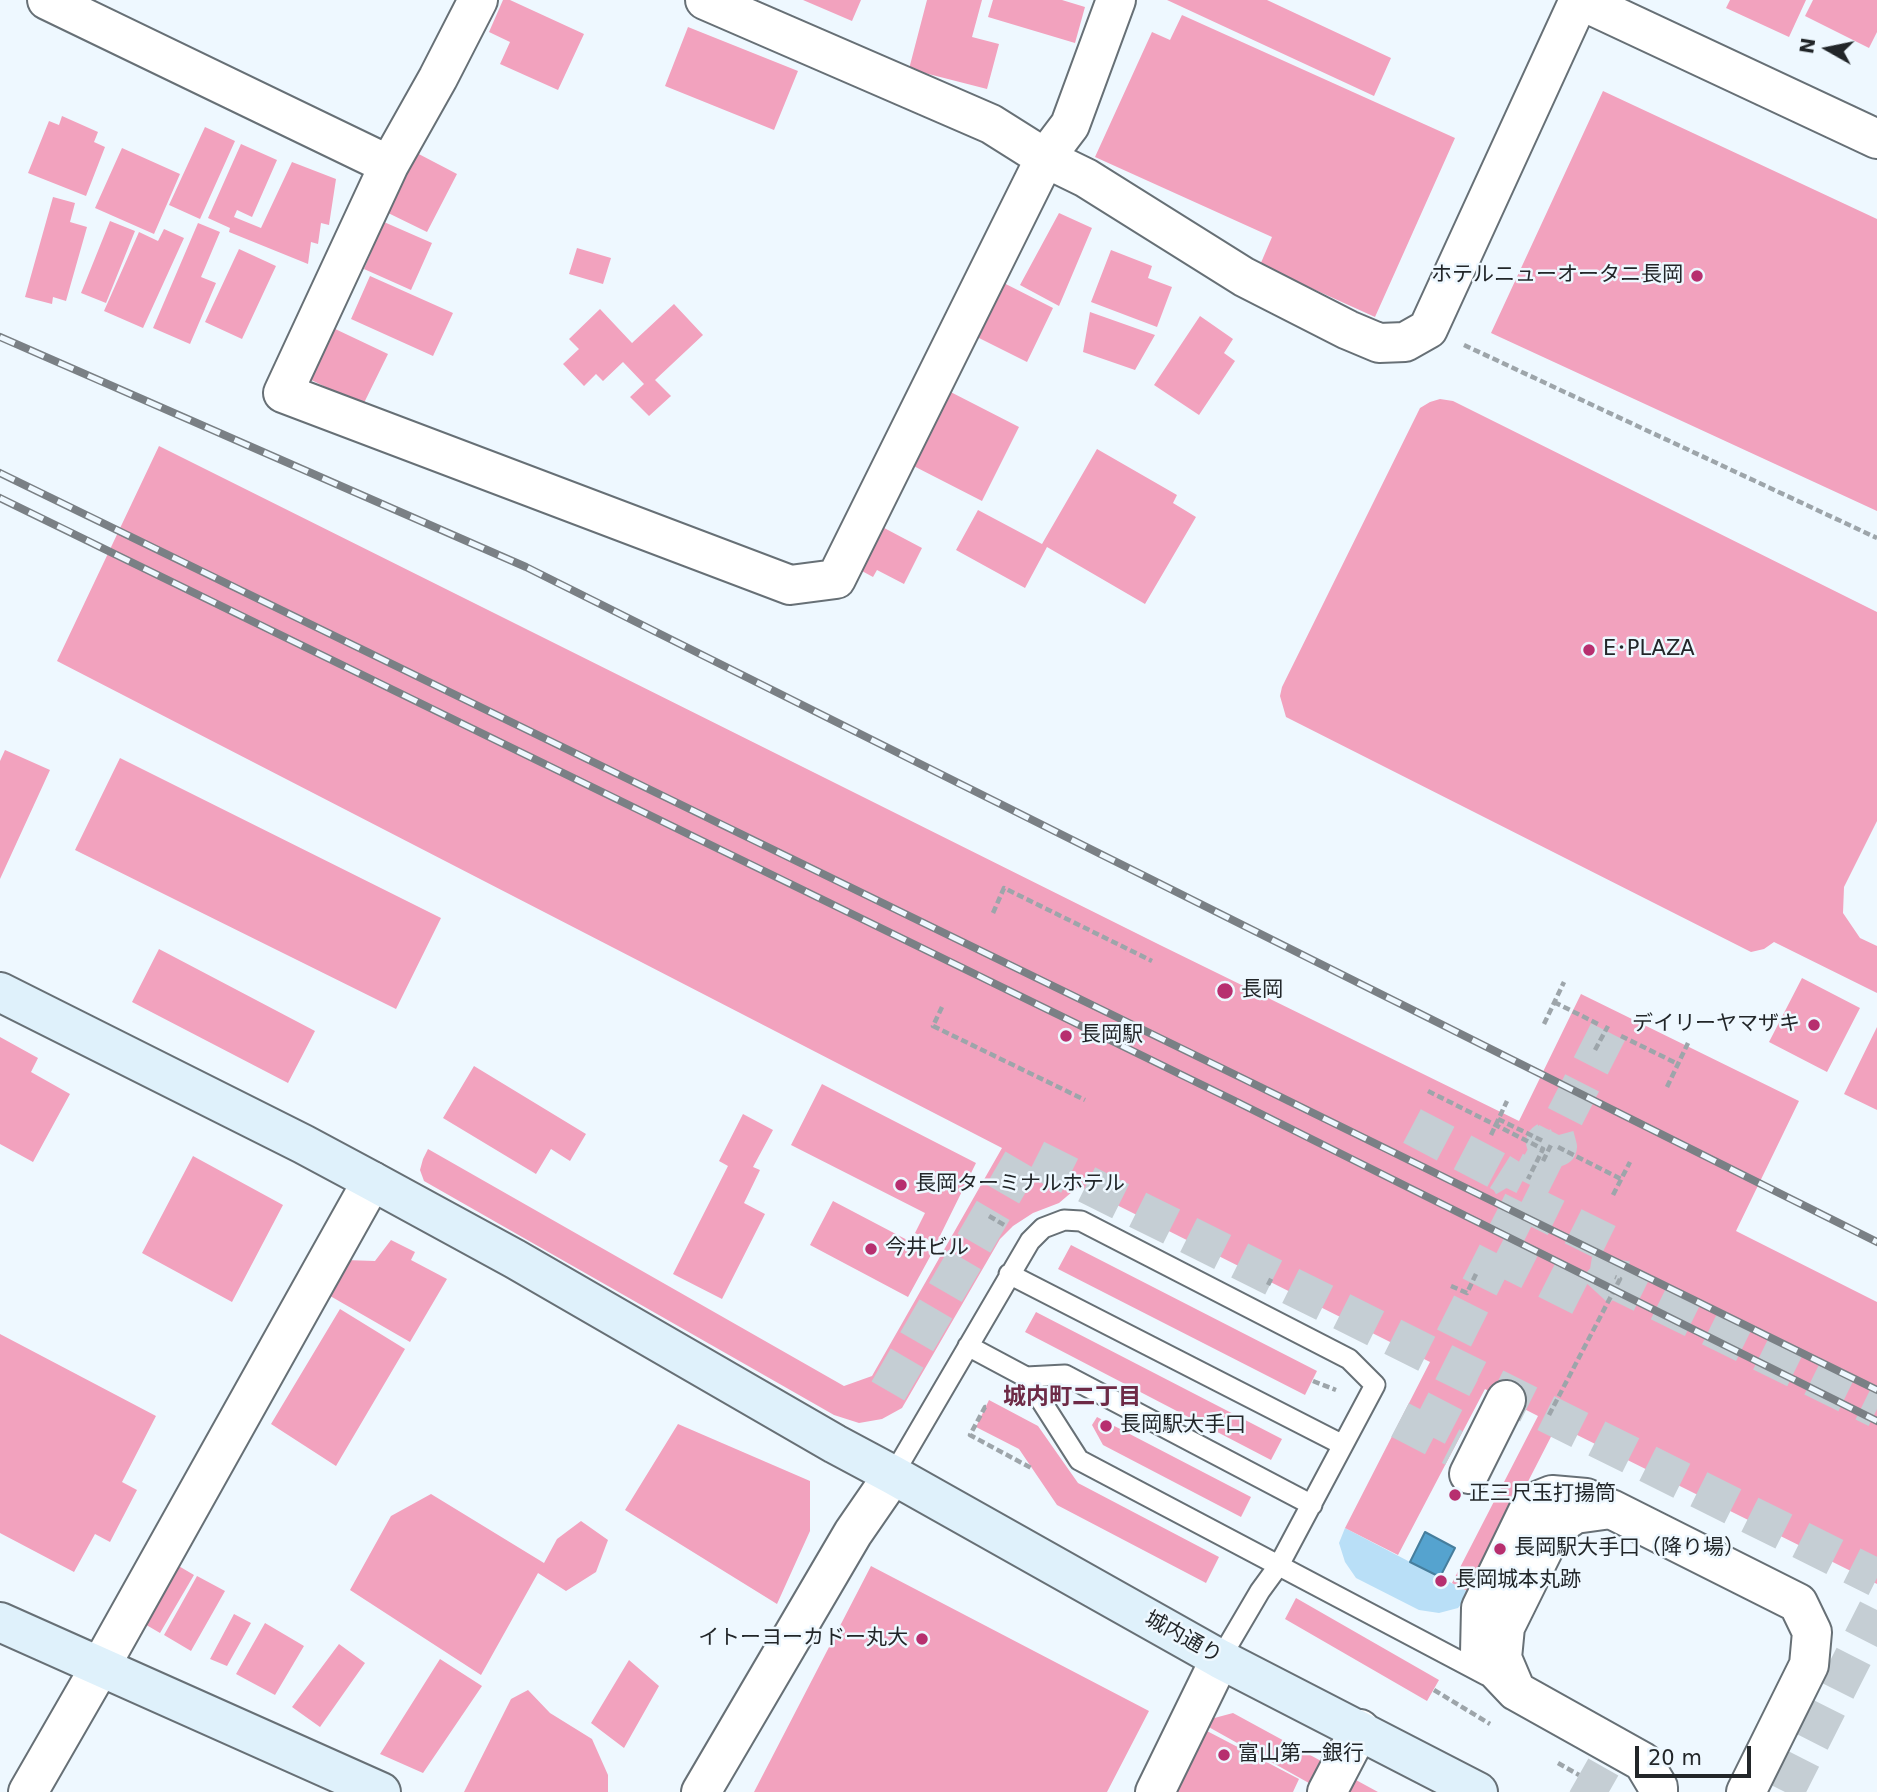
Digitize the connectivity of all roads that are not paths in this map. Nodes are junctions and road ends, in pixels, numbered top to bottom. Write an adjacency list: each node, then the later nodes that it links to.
1 (47, 0): 8 (street)
2 (478, 0): 8 (street)
3 (705, 0): 7 (street)
4 (1115, 0): 7 (street)
5 (1579, 0): 6 (street); 7 (street)
6 (1877, 139)
7 (1045, 158): 8 (street)
8 (389, 165)
9 (0, 992): 10 (street, 城内通り)
10 (372, 1181): 17 (street, 城内通り); 22 (street)
11 (1010, 1274): 12 (lane); 15 (lane); 15 (lane)
12 (968, 1346): 13 (lane); 17 (lane)
13 (1026, 1377): 18 (lane); 19 (lane)
14 (1506, 1400): 16 (street)
15 (1343, 1445): 18 (lane)
16 (1466, 1460)
17 (892, 1475): 21 (street, 城内通り); 27 (street)
18 (1312, 1505): 19 (lane)
19 (1279, 1565): 21 (lane); 23 (lane)
20 (0, 1622): 22 (street)
21 (1220, 1659): 24 (street, 城内通り); 28 (street)
22 (100, 1667): 25 (street); 26 (street)
23 (1516, 1692): 31 (street); 32 (street)
24 (1360, 1729): 29 (street); 30 (street, 城内通り)
25 (28, 1792)
26 (382, 1792)
27 (701, 1792)
28 (1155, 1792)
29 (1327, 1792)
30 (1478, 1792)
31 (1658, 1792)
32 (1746, 1792)

